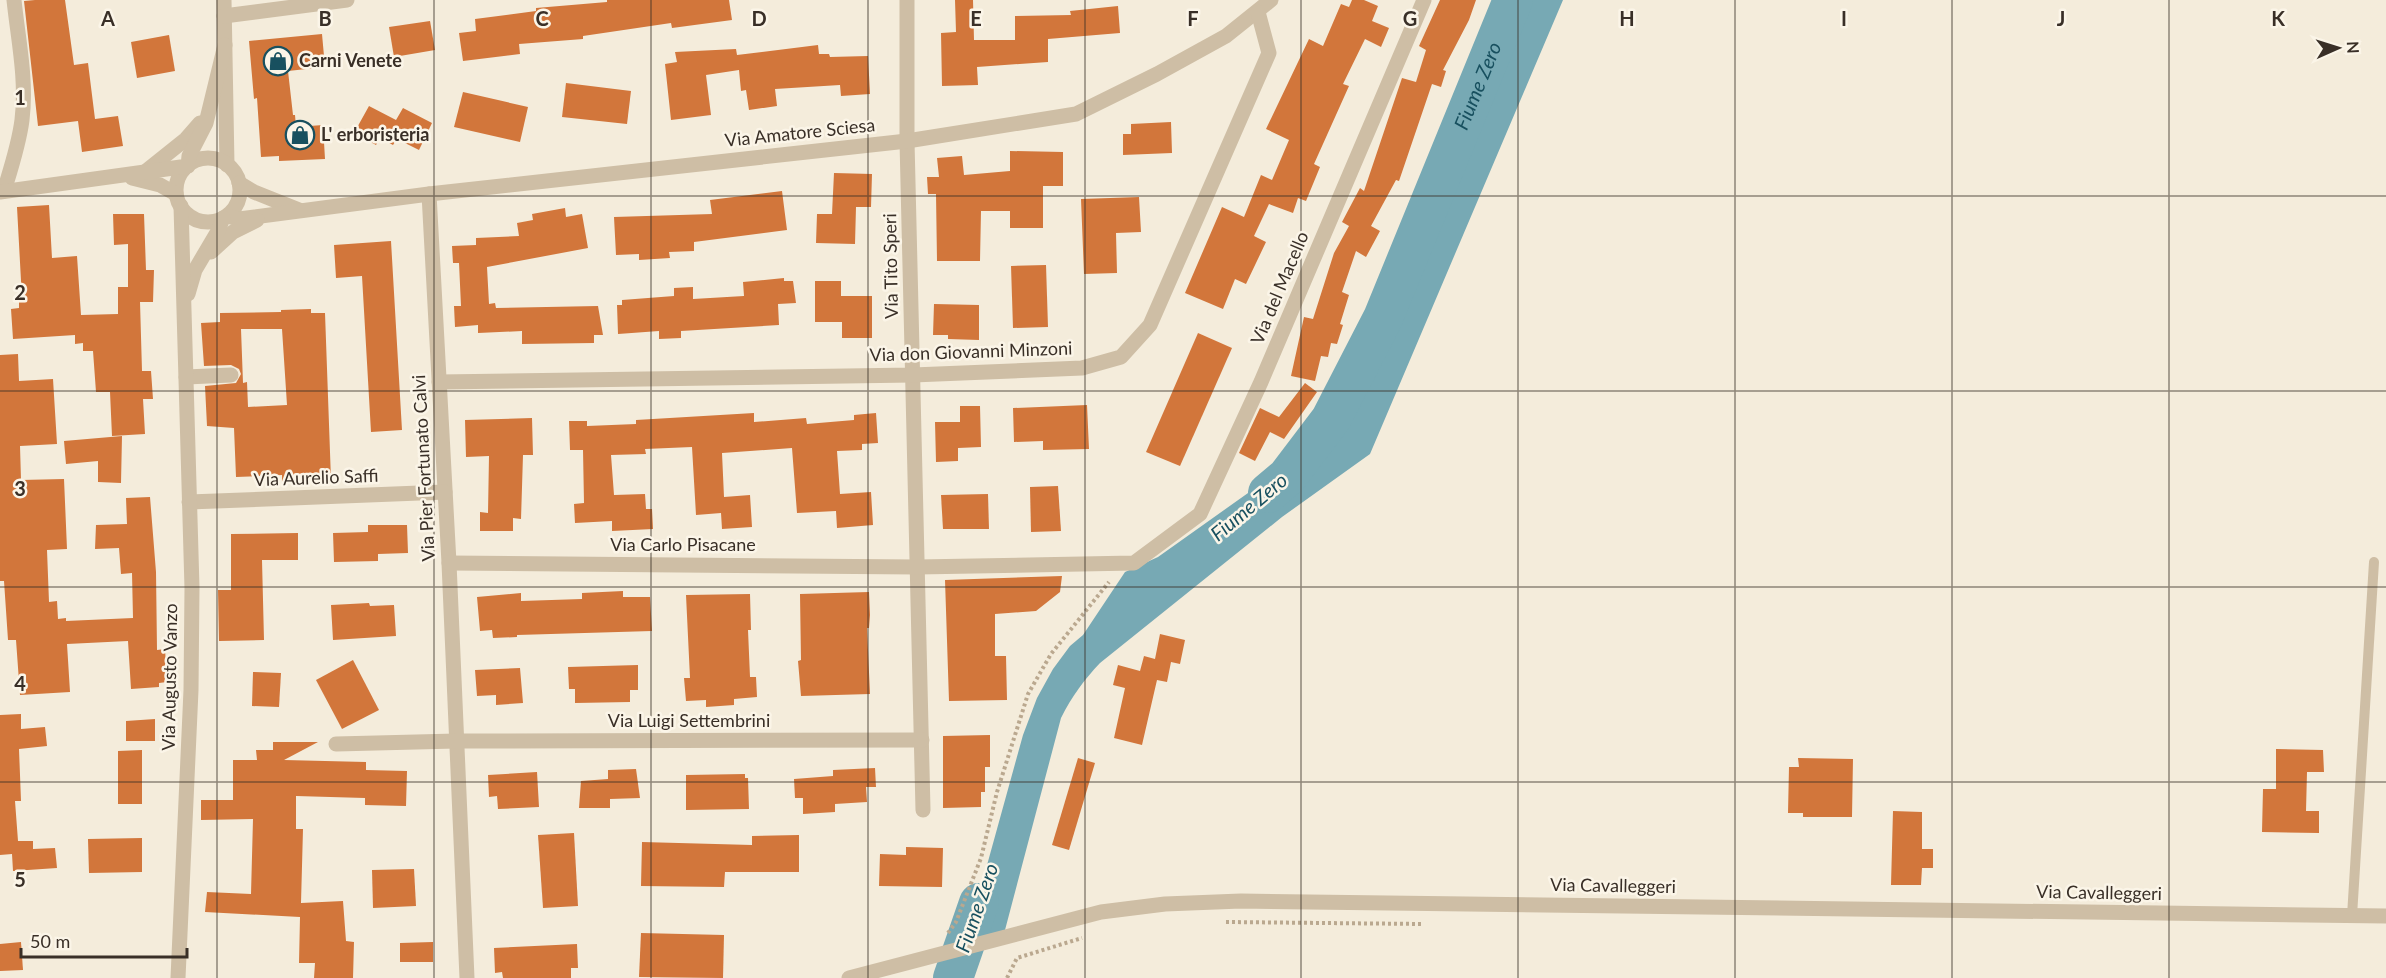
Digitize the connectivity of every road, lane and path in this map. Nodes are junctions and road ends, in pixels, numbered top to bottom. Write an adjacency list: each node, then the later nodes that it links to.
1 (14, 0): 17 (street)
2 (224, 0): 8 (street, Via Augusto Vanzo)
3 (347, 0): 8 (street)
4 (907, 0): 11 (street, Via Tito Speri)
5 (1271, 0): 7 (street, Via Amatore Sciesa)
6 (1424, 0): 33 (street, Via del Macello)
7 (1258, 12): 11 (street, Via Amatore Sciesa); 26 (street, Via don Giovanni Minzoni)
8 (224, 16): 9 (street, Via Augusto Vanzo)
9 (225, 45): 10 (street, Via Augusto Vanzo); 12 (street, Via Augusto Vanzo)
10 (208, 114): 13 (street, Via Augusto Vanzo); 14 (street)
11 (907, 141): 18 (street, Via Amatore Sciesa); 26 (street, Via Tito Speri)
12 (227, 165): 13 (street); 16 (street)
13 (188, 166): 14 (street); 19 (street, Via Augusto Vanzo)
14 (143, 173): 15 (street)
15 (123, 176): 17 (street); 19 (street)
16 (239, 183): 20 (street, Via Amatore Sciesa); 22 (street, Via Augusto Vanzo)
17 (2, 192)
18 (429, 194): 20 (street, Via Amatore Sciesa); 28 (street, Via Pier Fortunato Calvi)
19 (178, 200): 22 (street); 24 (street, Via Augusto Vanzo)
20 (302, 211): 21 (street, Via Amatore Sciesa)
21 (268, 215): 22 (street, Via Amatore Sciesa); 23 (street)
22 (225, 217): 23 (street, Via Augusto Vanzo)
23 (195, 270): 24 (street, Via Augusto Vanzo)
24 (184, 308): 27 (street, Via Augusto Vanzo)
25 (231, 375): 27 (street)
26 (913, 375): 28 (street, Via don Giovanni Minzoni); 34 (street, Via Tito Speri)
27 (186, 376): 30 (street, Via Augusto Vanzo)
28 (439, 382): 29 (street, Via Pier Fortunato Calvi)
29 (445, 492): 30 (street, Via Aurelio Saffi); 32 (street, Via Pier Fortunato Calvi)
30 (189, 502): 45 (street, Via Augusto Vanzo)
31 (2374, 562): 39 (lane)
32 (449, 563): 34 (street, Via Carlo Pisacane); 36 (street, Via Pier Fortunato Calvi)
33 (1134, 563): 34 (street); 44 (path)
34 (917, 567): 35 (street, Via Tito Speri)
35 (922, 740): 36 (street, Via Luigi Settembrini); 38 (street, Via Tito Speri)
36 (456, 741): 37 (street); 46 (street, Via Pier Fortunato Calvi)
37 (336, 744)
38 (923, 810)
39 (2352, 916): 40 (street, Via Cavalleggeri); 44 (street, Via Cavalleggeri)
40 (2386, 916)
41 (1221, 922): 42 (path)
42 (1427, 924)
43 (1089, 936): 48 (path)
44 (932, 957): 47 (street, Via Cavalleggeri)
45 (178, 978)
46 (467, 978)
47 (849, 978)
48 (1007, 978)

